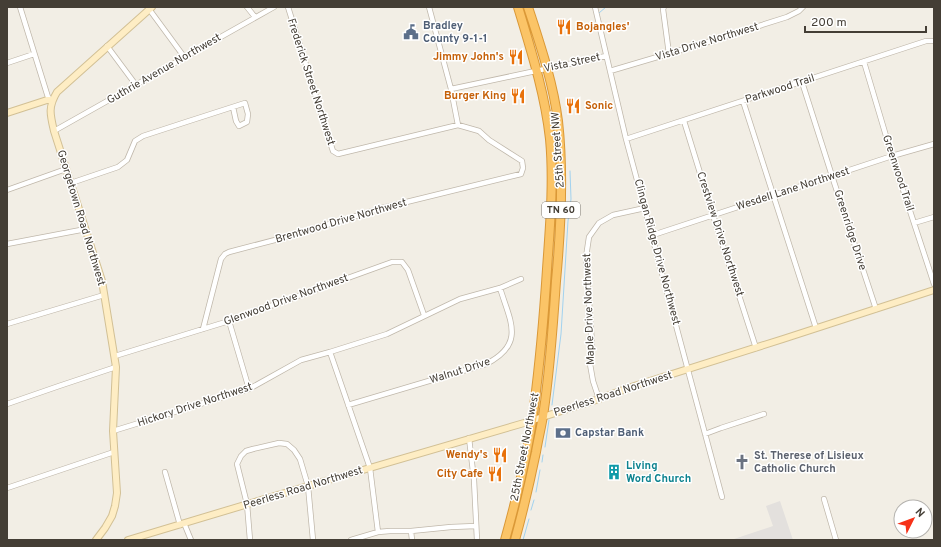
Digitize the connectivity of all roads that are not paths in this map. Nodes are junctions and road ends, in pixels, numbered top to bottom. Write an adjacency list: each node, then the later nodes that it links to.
1 (20, 7): 15 (street)
2 (246, 7): 12 (street)
3 (274, 7): 12 (street, Guthrie Avenue Northwest)
4 (288, 7): 32 (street, Frederick Street Northwest)
5 (429, 7): 26 (street)
6 (518, 7): 22 (highway, 25th Street NW / TN 60)
7 (528, 7): 21 (highway, 25th Street NW / TN 60)
8 (595, 7): 17 (street, Clingan Ridge Drive Northwest)
9 (664, 7): 16 (street)
10 (803, 7): 16 (street, Vista Drive Northwest)
11 (150, 8): 14 (street); 18 (street)
12 (255, 18): 18 (street, Guthrie Avenue Northwest)
13 (934, 41): 19 (street, Parkwood Trail)
14 (107, 46): 25 (street); 27 (street)
15 (34, 54): 20 (street); 27 (street)
16 (669, 54): 23 (street, Vista Drive Northwest)
17 (606, 56): 21 (street, Vista Street); 23 (street, Clingan Ridge Drive Northwest)
18 (185, 58): 25 (street, Guthrie Avenue Northwest)
19 (864, 62): 24 (street, Parkwood Trail); 36 (street, Greenwood Trail)
20 (7, 63)
21 (547, 68): 22 (street, Vista Street); 71 (highway, 25th Street NW / TN 60)
22 (537, 70): 26 (street, Vista Street); 62 (highway, 25th Street NW / TN 60)
23 (610, 71): 34 (street, Clingan Ridge Drive Northwest)
24 (802, 82): 28 (street, Parkwood Trail); 38 (street, Greenridge Drive)
25 (136, 86): 33 (street, Guthrie Avenue Northwest)
26 (451, 89): 32 (street)
27 (51, 100): 30 (street); 33 (street, Georgetown Road Northwest)
28 (743, 101): 31 (street, Parkwood Trail); 41 (street)
29 (233, 107): 29 (street); 39 (street)
30 (7, 113)
31 (684, 121): 34 (street, Parkwood Trail); 43 (street, Crestview Drive Northwest)
32 (458, 125): 59 (street, Brentwood Drive Northwest)
33 (54, 131): 37 (street, Georgetown Road Northwest)
34 (626, 139): 42 (street, Clingan Ridge Drive Northwest)
35 (934, 144): 36 (street, Wesdell Lane Northwest)
36 (892, 156): 38 (street, Wesdell Lane Northwest); 45 (street, Greenwood Trail)
37 (66, 169): 39 (street, Georgetown Road Northwest); 40 (street)
38 (832, 176): 41 (street, Wesdell Lane Northwest); 54 (street, Greenridge Drive)
39 (71, 183): 46 (street, Georgetown Road Northwest)
40 (7, 190)
41 (773, 196): 43 (street, Wesdell Lane Northwest); 58 (street)
42 (645, 208): 47 (street, Clingan Ridge Drive Northwest); 67 (street, Maple Drive Northwest)
43 (713, 215): 47 (street, Wesdell Lane Northwest); 60 (street, Crestview Drive Northwest)
44 (934, 218): 45 (street)
45 (914, 223): 50 (street, Greenwood Trail)
46 (86, 229): 48 (street); 53 (street, Georgetown Road Northwest)
47 (653, 236): 65 (street, Clingan Ridge Drive Northwest)
48 (7, 244)
49 (521, 279): 51 (street, Hickory Drive Northwest)
50 (934, 284)
51 (500, 288): 55 (street, Hickory Drive Northwest); 69 (street, Walnut Drive)
52 (934, 290): 54 (street, Peerless Road Northwest)
53 (104, 295): 57 (street); 63 (street, Georgetown Road Northwest)
54 (876, 309): 58 (street, Peerless Road Northwest)
55 (424, 316): 56 (street, Glenwood Drive Northwest); 61 (street, Hickory Drive Northwest)
56 (229, 321): 59 (street, Glenwood Drive Northwest); 66 (street)
57 (7, 324)
58 (816, 328): 60 (street, Peerless Road Northwest)
59 (203, 329): 63 (street, Glenwood Drive Northwest)
60 (756, 348): 65 (street, Peerless Road Northwest)
61 (330, 352): 66 (street, Hickory Drive Northwest); 69 (street)
62 (540, 353): 72 (highway, 25th Street Northwest / TN 60)
63 (115, 356): 64 (street, Georgetown Road Northwest)
64 (116, 367): 68 (street); 73 (street, Georgetown Road Northwest)
65 (689, 369): 67 (street, Peerless Road Northwest); 74 (street, Clingan Ridge Drive Northwest)
66 (249, 389): 73 (street, Hickory Drive Northwest)
67 (599, 399): 71 (street, Peerless Road Northwest)
68 (7, 404)
69 (348, 405): 77 (street)
70 (764, 414): 74 (street)
71 (543, 417): 72 (street, Peerless Road Northwest); 97 (highway, 25th Street Northwest / TN 60)
72 (531, 420): 75 (street, Peerless Road Northwest); 96 (highway, 25th Street Northwest / TN 60)
73 (113, 431): 76 (street, Georgetown Road Northwest)
74 (705, 434): 81 (street, Clingan Ridge Drive Northwest)
75 (469, 438): 77 (street, Peerless Road Northwest); 85 (street)
76 (114, 452): 80 (street); 88 (street, Georgetown Road Northwest)
77 (370, 468): 79 (street, Peerless Road Northwest); 87 (street)
78 (165, 472): 84 (street)
79 (308, 486): 83 (street, Peerless Road Northwest); 83 (street); 92 (street)
80 (7, 488)
81 (722, 496)
82 (824, 499): 98 (street)
83 (247, 504): 84 (street, Peerless Road Northwest); 91 (street)
84 (182, 524): 89 (street, Peerless Road Northwest); 90 (street)
85 (476, 526): 86 (street); 95 (street)
86 (411, 531): 87 (street); 94 (street)
87 (378, 532): 93 (street)
88 (99, 539)
89 (128, 540)
90 (190, 540)
91 (250, 540)
92 (313, 540)
93 (351, 540)
94 (412, 540)
95 (477, 540)
96 (505, 540)
97 (515, 540)
98 (836, 540)

